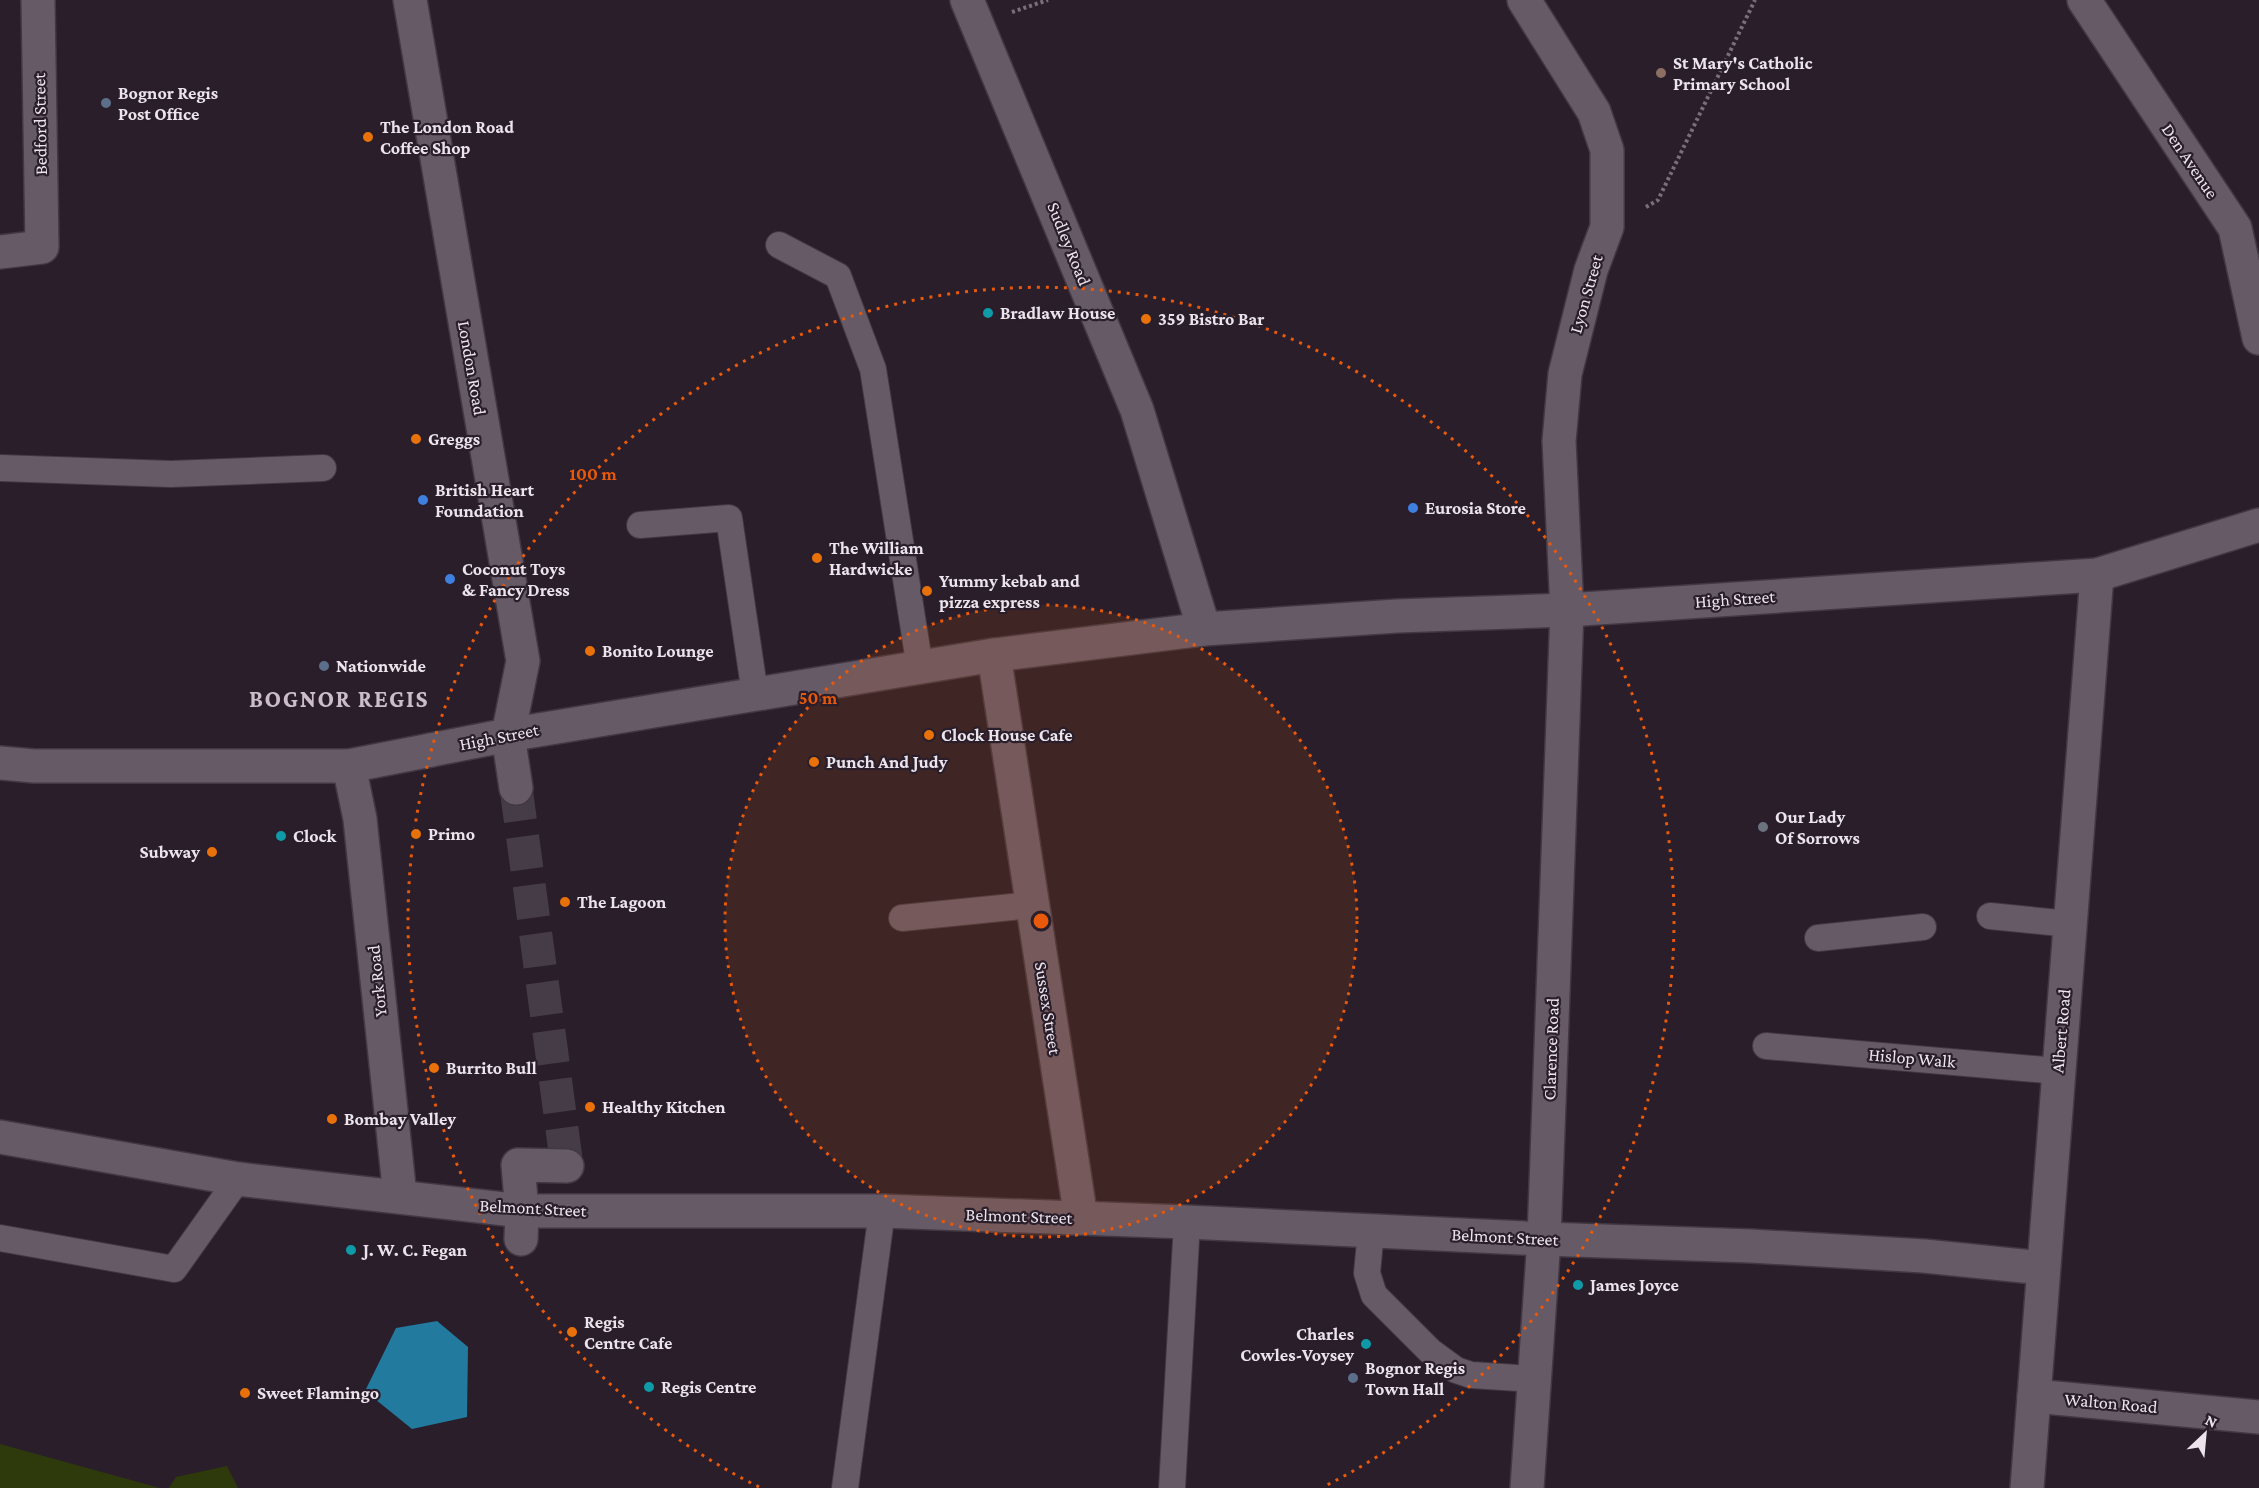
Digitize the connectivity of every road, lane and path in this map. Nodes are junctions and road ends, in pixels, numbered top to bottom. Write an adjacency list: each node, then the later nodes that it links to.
1 (38, 0): 9 (street, Bedford Street)
2 (410, 0): 22 (street, London Road)
3 (968, 0): 18 (street, Sudley Road)
4 (1524, 0): 17 (street, Lyon Street)
5 (1755, 0): 7 (path)
6 (2084, 0): 10 (street, Den Avenue)
7 (1658, 200)
8 (779, 245): 20 (lane)
9 (0, 252)
10 (2254, 292): 11 (street, Den Avenue)
11 (2259, 338)
12 (0, 468): 13 (lane)
13 (323, 468)
14 (640, 525): 21 (lane)
15 (2259, 525): 16 (street, High Street)
16 (2097, 574): 17 (street, High Street); 29 (street, Albert Road)
17 (1567, 610): 18 (street, High Street); 44 (street, Clarence Road)
18 (1204, 629): 19 (street, High Street)
19 (994, 655): 20 (street, High Street); 26 (street, Sussex Street)
20 (920, 668): 21 (street, High Street)
21 (755, 694): 22 (street, High Street)
22 (508, 735): 24 (street, High Street); 25 (street)
23 (0, 763): 24 (street, High Street)
24 (349, 766): 37 (street, York Road)
25 (516, 788)
26 (1031, 905): 28 (lane); 39 (street, Sussex Street)
27 (1990, 916): 29 (lane)
28 (902, 918)
29 (2070, 924): 33 (street, Albert Road)
30 (1923, 927): 31 (lane)
31 (1818, 938)
32 (1766, 1046): 33 (lane, Hislop Walk)
33 (2058, 1071): 45 (street, Albert Road)
34 (0, 1137): 36 (street, Belmont Street)
35 (567, 1166): 41 (street)
36 (238, 1179): 37 (street, Belmont Street); 43 (lane)
37 (400, 1196): 41 (street, Belmont Street)
38 (882, 1211): 39 (street, Belmont Street); 41 (street, Belmont Street); 49 (lane)
39 (1082, 1218): 40 (street, Belmont Street)
40 (1187, 1222): 42 (street, Belmont Street); 50 (lane)
41 (521, 1225)
42 (1371, 1231): 44 (street, Belmont Street); 46 (lane)
43 (0, 1238)
44 (1544, 1239): 45 (street, Belmont Street); 46 (street, Clarence Road)
45 (2042, 1268): 47 (street, Albert Road)
46 (1534, 1379): 51 (street, Clarence Road)
47 (2034, 1396): 48 (street, Walton Road); 52 (street, Albert Road)
48 (2259, 1417)
49 (845, 1488)
50 (1172, 1488)
51 (1527, 1488)
52 (2027, 1488)

